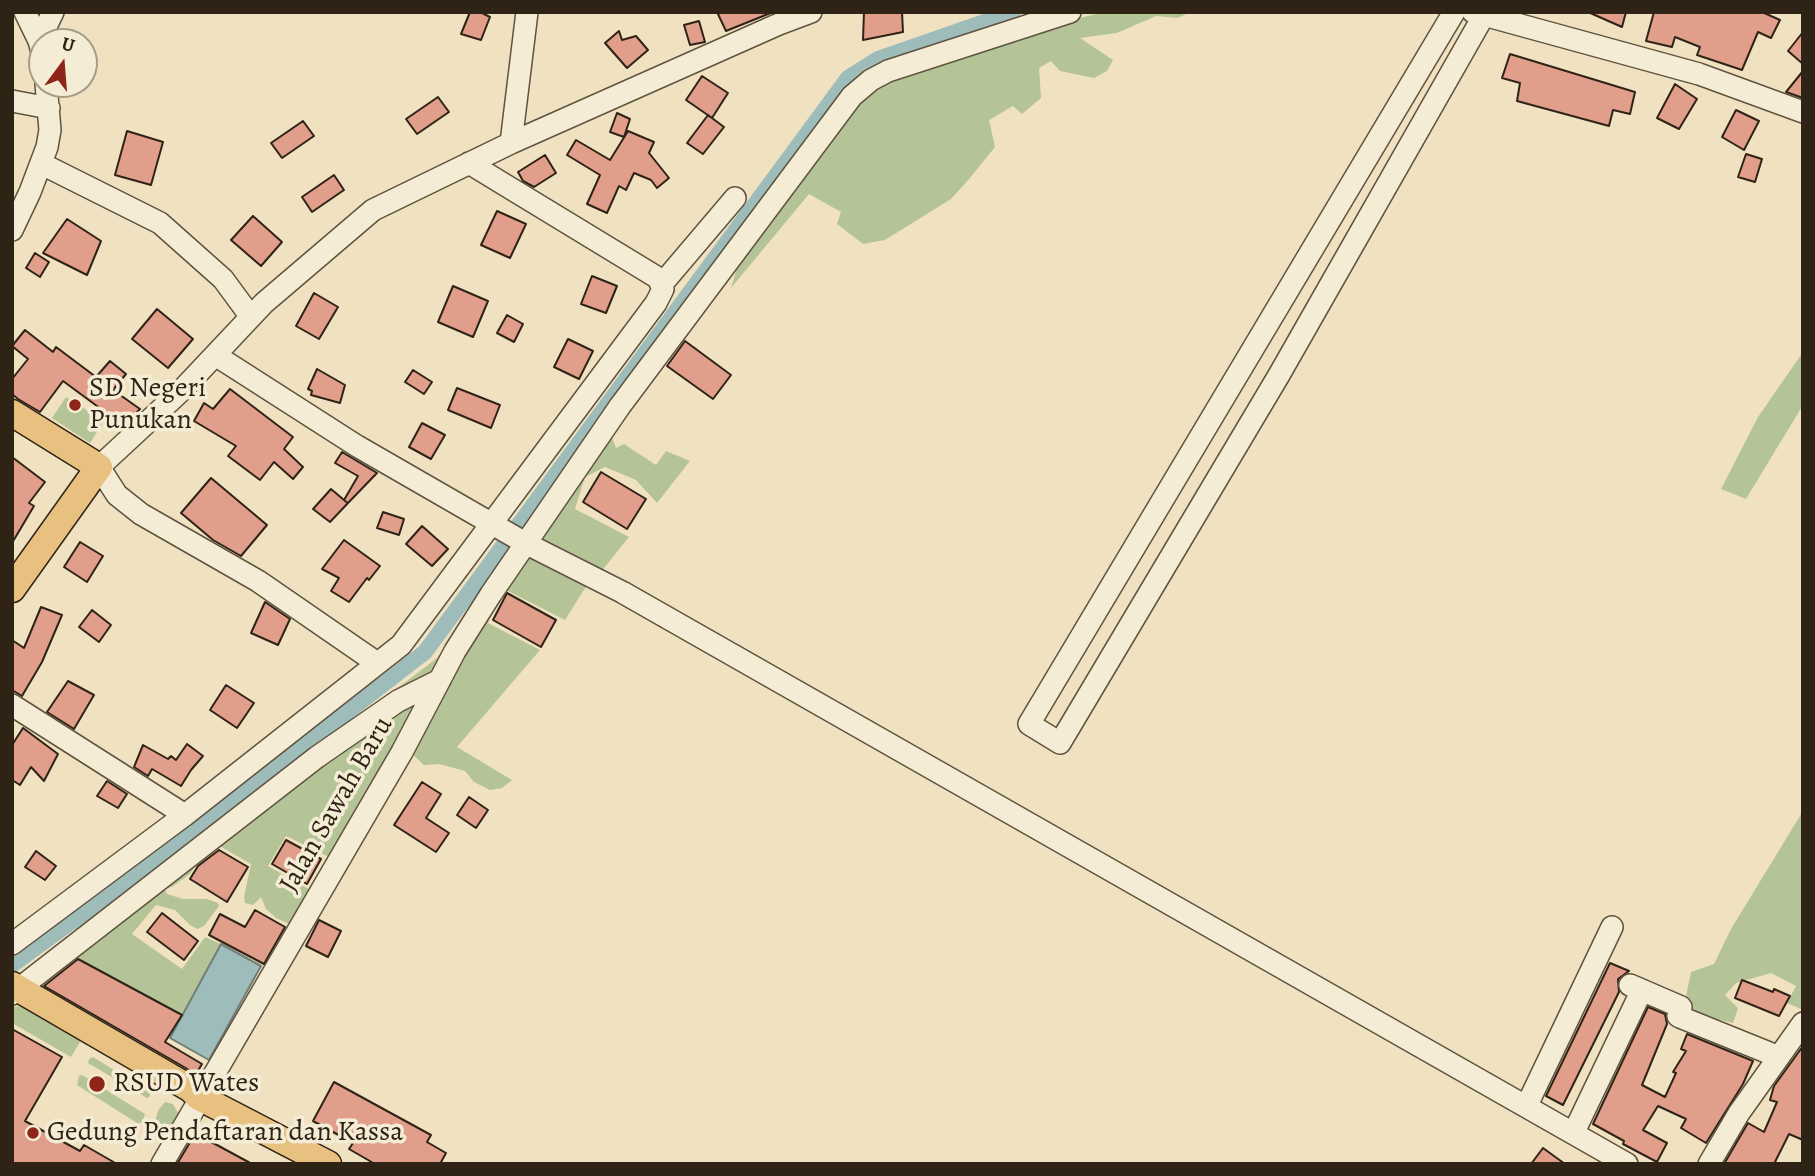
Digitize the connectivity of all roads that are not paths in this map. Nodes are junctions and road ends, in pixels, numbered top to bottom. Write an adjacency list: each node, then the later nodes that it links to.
1 (25, 12): 7 (street)
2 (527, 12): 12 (street)
3 (811, 12): 12 (street)
4 (1070, 12): 25 (street, Jalan Sawah Baru)
5 (1454, 12): 22 (street)
6 (1478, 14): 11 (street); 24 (street)
7 (32, 28)
8 (47, 98): 10 (street)
9 (12, 102): 10 (street)
10 (48, 108): 14 (street)
11 (1803, 112)
12 (511, 143): 13 (street)
13 (468, 163): 17 (street); 18 (street)
14 (42, 164): 16 (street); 18 (street)
15 (734, 198): 17 (street)
16 (12, 230)
17 (662, 284): 23 (street)
18 (251, 317): 19 (street)
19 (215, 355): 21 (street); 23 (street)
20 (12, 413): 21 (main road)
21 (99, 467): 26 (main road); 27 (street)
22 (1150, 522): 24 (street); 24 (street)
23 (494, 525): 25 (street); 27 (street)
24 (1181, 540)
25 (523, 541): 28 (street, Jalan Sawah Baru); 40 (street)
26 (12, 589)
27 (377, 663): 30 (street)
28 (440, 680): 31 (street); 39 (street, Jalan Sawah Baru)
29 (12, 705): 32 (street)
30 (297, 731): 31 (street); 32 (street)
31 (314, 754): 33 (street)
32 (185, 815): 33 (street)
33 (168, 850): 35 (street); 36 (street)
34 (1612, 928): 40 (street)
35 (12, 944)
36 (14, 989): 39 (main road)
37 (1803, 1023): 38 (street)
38 (1779, 1056): 41 (street); 45 (street)
39 (199, 1097): 42 (street, Jalan Sawah Baru); 43 (main road)
40 (1527, 1105): 41 (street)
41 (1574, 1132): 44 (street)
42 (162, 1164)
43 (328, 1164)
44 (1627, 1164)
45 (1709, 1164)

